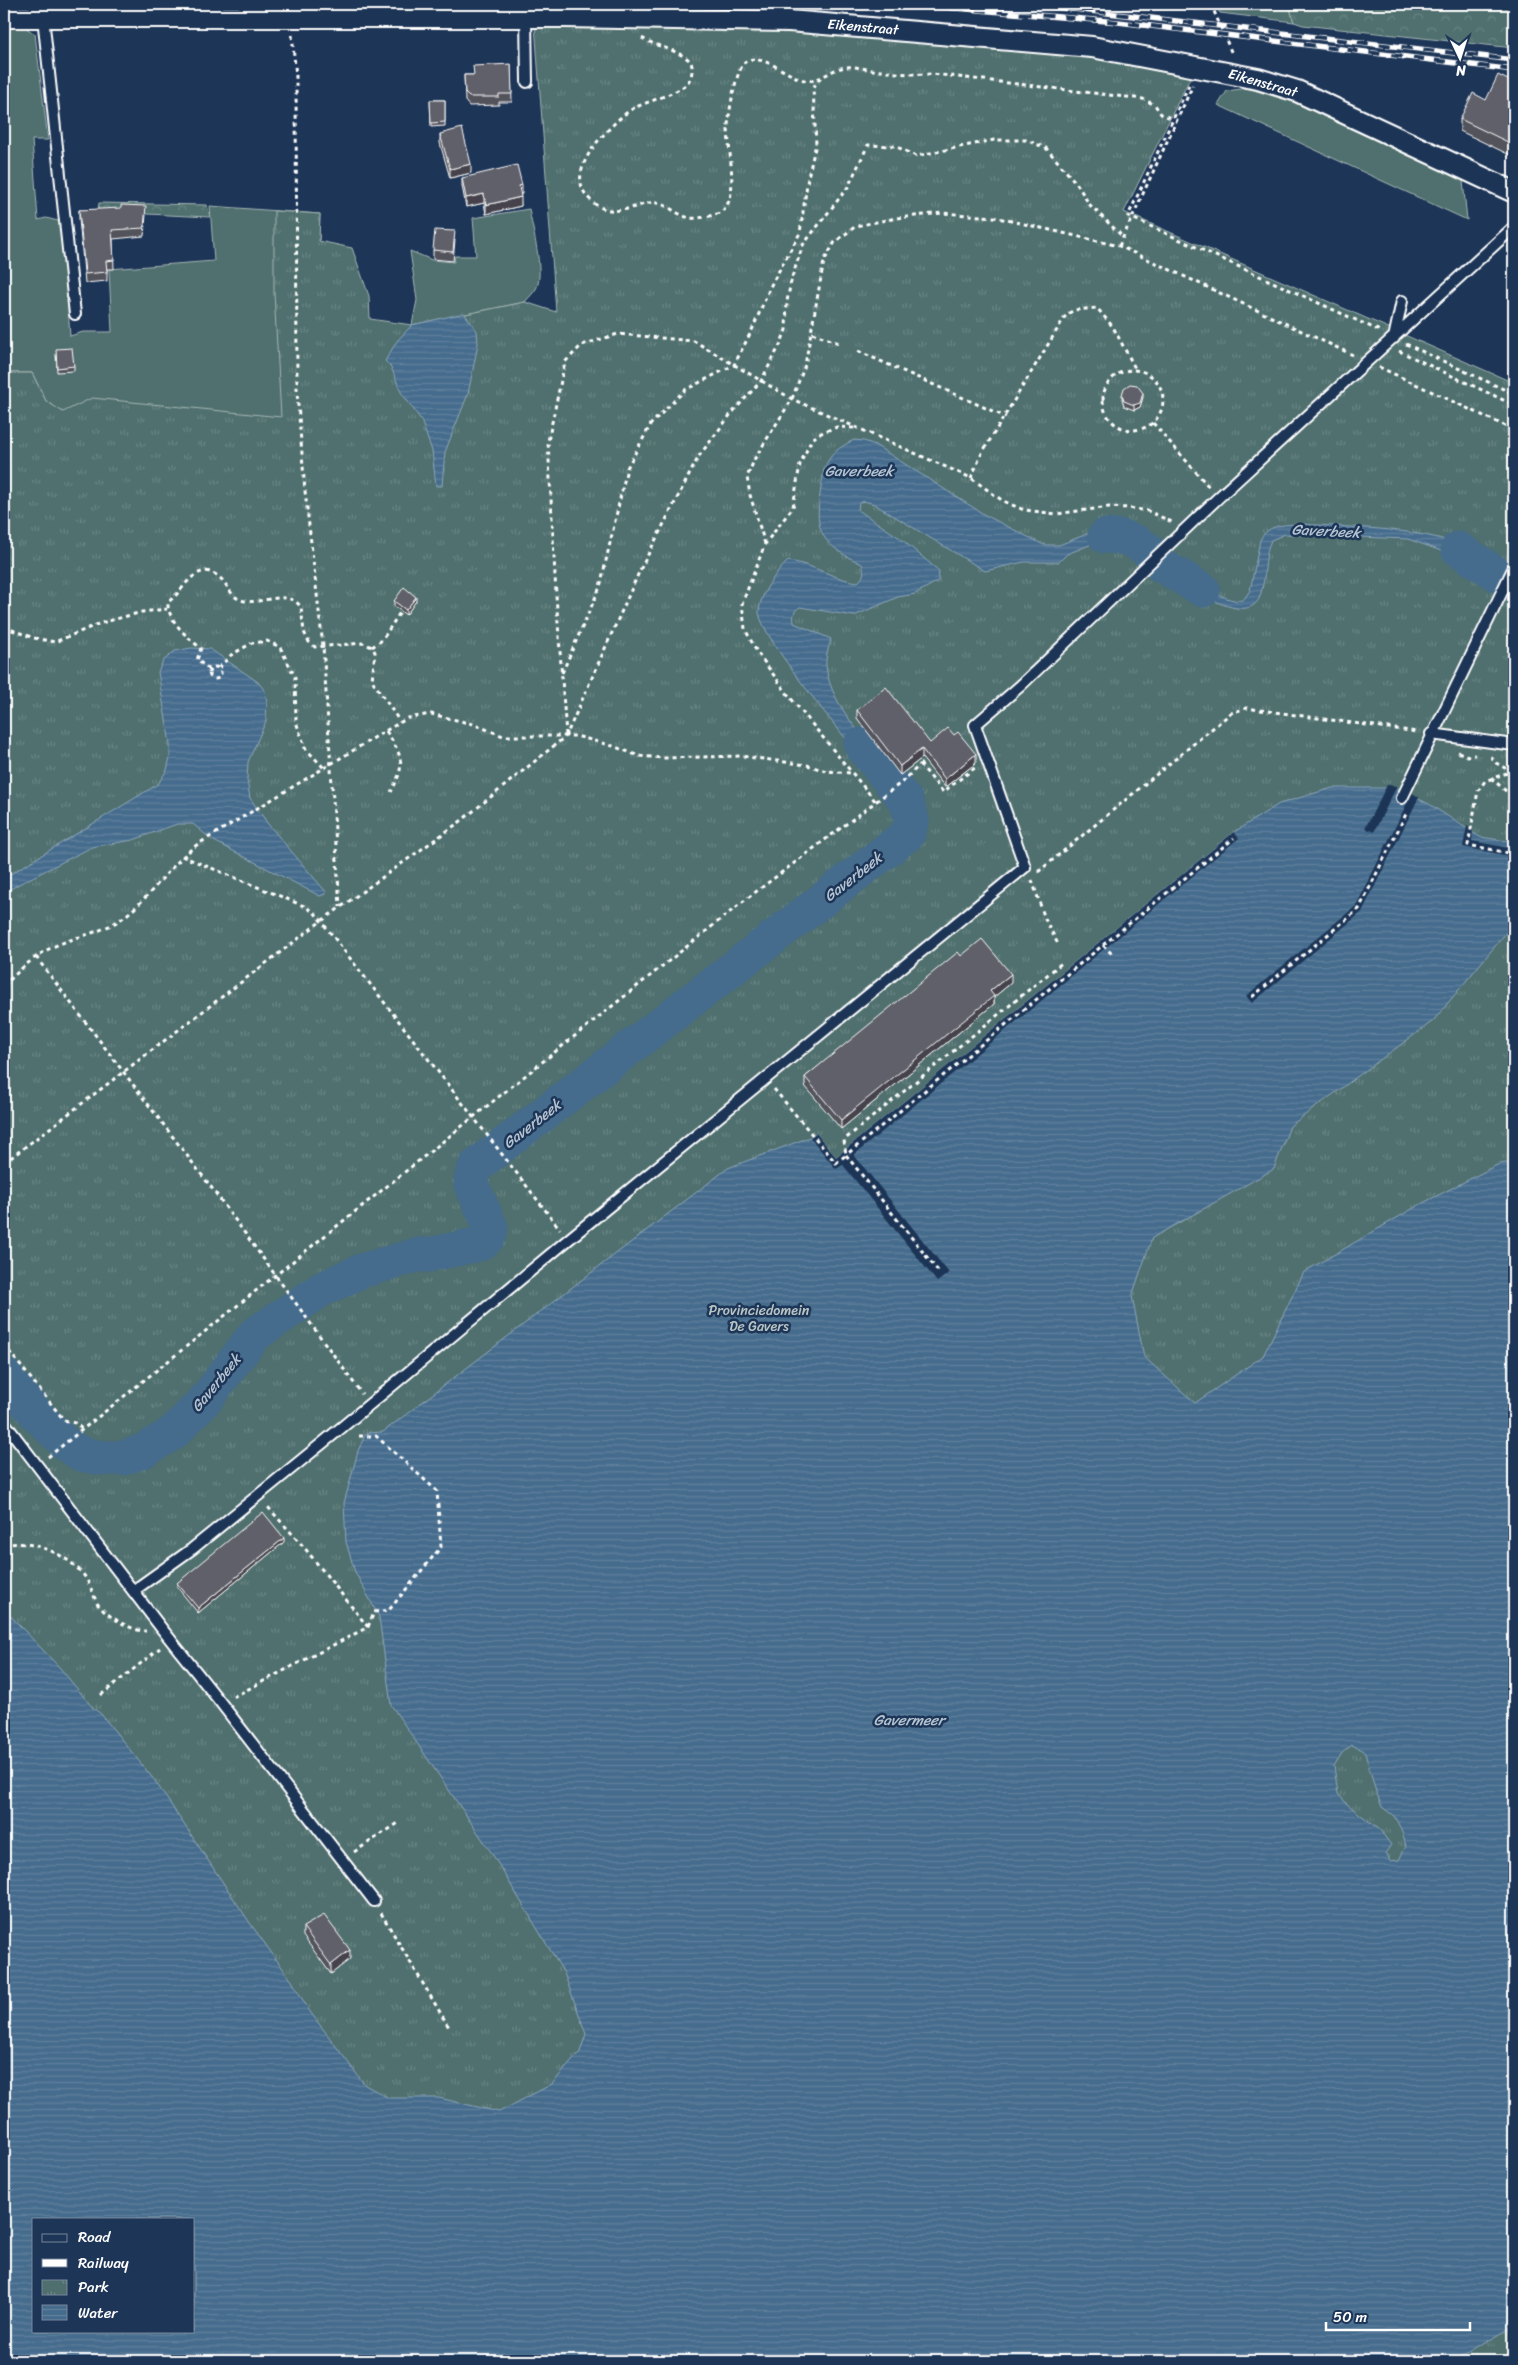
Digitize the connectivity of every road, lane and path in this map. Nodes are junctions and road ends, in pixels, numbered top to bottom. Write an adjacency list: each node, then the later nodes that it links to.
1 (1211, 4): 7 (path)
2 (4, 17): 3 (street, Eikenstraat)
3 (43, 17): 4 (street, Eikenstraat); 18 (lane)
4 (291, 17): 5 (street, Eikenstraat); 42 (path)
5 (526, 18): 6 (street, Eikenstraat); 10 (lane)
6 (621, 18): 8 (street, Eikenstraat); 9 (path)
7 (1232, 54)
8 (1200, 67): 11 (path); 12 (street, Eikenstraat); 13 (path)
9 (820, 77): 11 (path); 24 (path)
10 (527, 82)
11 (1173, 119): 13 (path)
12 (1514, 192)
13 (1132, 217): 15 (path); 20 (path)
14 (1514, 227): 20 (lane)
15 (1123, 237): 16 (path); 26 (path)
16 (1119, 246): 19 (path); 23 (path)
17 (1402, 301): 20 (lane)
18 (75, 314)
19 (812, 333): 21 (path); 28 (path)
20 (1390, 342): 23 (lane); 27 (path); 29 (path)
21 (839, 343)
22 (858, 351): 30 (path)
23 (1367, 362): 33 (path); 35 (lane)
24 (734, 365): 26 (path); 46 (path); 46 (path)
25 (1136, 370): 30 (path); 31 (path); 31 (path)
26 (761, 381): 28 (path); 50 (path)
27 (1514, 394)
28 (792, 399): 32 (path); 37 (path)
29 (1514, 405)
30 (1006, 417): 34 (path)
31 (1152, 423): 35 (path)
32 (859, 429): 34 (path); 37 (path)
33 (1514, 430)
34 (970, 478): 36 (path)
35 (1219, 497): 36 (lane)
36 (1187, 528): 55 (lane)
37 (765, 544): 60 (path)
38 (1513, 570): 49 (lane)
39 (167, 609): 41 (path); 42 (path); 45 (path)
40 (401, 611): 43 (path)
41 (4, 627)
42 (323, 646): 43 (path); 58 (path)
43 (372, 647): 47 (path)
44 (219, 668): 45 (path); 45 (path); 59 (path)
45 (209, 669)
46 (561, 675): 50 (path)
47 (400, 722): 48 (path); 50 (path)
48 (386, 730): 58 (path); 62 (path)
49 (1432, 734): 51 (lane); 63 (lane); 73 (path)
50 (566, 736): 60 (path); 70 (path)
51 (1453, 737): 52 (lane); 54 (path)
52 (1514, 745)
53 (1486, 754): 61 (path)
54 (1476, 755)
55 (986, 759): 57 (path); 80 (lane)
56 (924, 761): 57 (path)
57 (920, 764): 65 (path)
58 (330, 766): 59 (path); 70 (path)
59 (325, 769): 69 (path)
60 (851, 773): 65 (path)
61 (1491, 778): 64 (path); 68 (path)
62 (391, 792)
63 (1402, 798)
64 (1514, 798)
65 (876, 802): 81 (path)
66 (1408, 810): 78 (path)
67 (1234, 838): 72 (path)
68 (1514, 854)
69 (182, 856): 71 (path); 75 (path)
70 (340, 908): 71 (path)
71 (320, 922): 79 (path); 81 (path)
72 (1103, 944): 74 (path); 82 (path)
73 (1059, 946)
74 (1113, 955)
75 (36, 957): 77 (path); 79 (path)
76 (1062, 962): 82 (path)
77 (4, 986)
78 (1252, 998)
79 (124, 1071): 83 (path); 86 (path)
80 (765, 1079): 82 (path); 84 (lane)
81 (475, 1117): 84 (path); 86 (path)
82 (846, 1155): 85 (path)
83 (4, 1164)
84 (569, 1239): 88 (lane)
85 (938, 1271)
86 (276, 1275): 88 (path); 90 (path)
87 (4, 1345): 90 (path)
88 (370, 1404): 93 (lane)
89 (4, 1422): 95 (lane)
90 (81, 1431): 92 (path)
91 (359, 1436): 96 (path)
92 (53, 1453)
93 (258, 1496): 95 (lane); 96 (path)
94 (4, 1545): 97 (path)
95 (133, 1590): 97 (lane)
96 (368, 1627): 100 (path)
97 (162, 1630): 98 (lane)
98 (170, 1640): 99 (path); 100 (lane)
99 (101, 1695)
100 (221, 1703): 102 (lane)
101 (400, 1822): 102 (path)
102 (340, 1860): 103 (lane)
103 (374, 1902): 104 (path)
104 (450, 2028)

